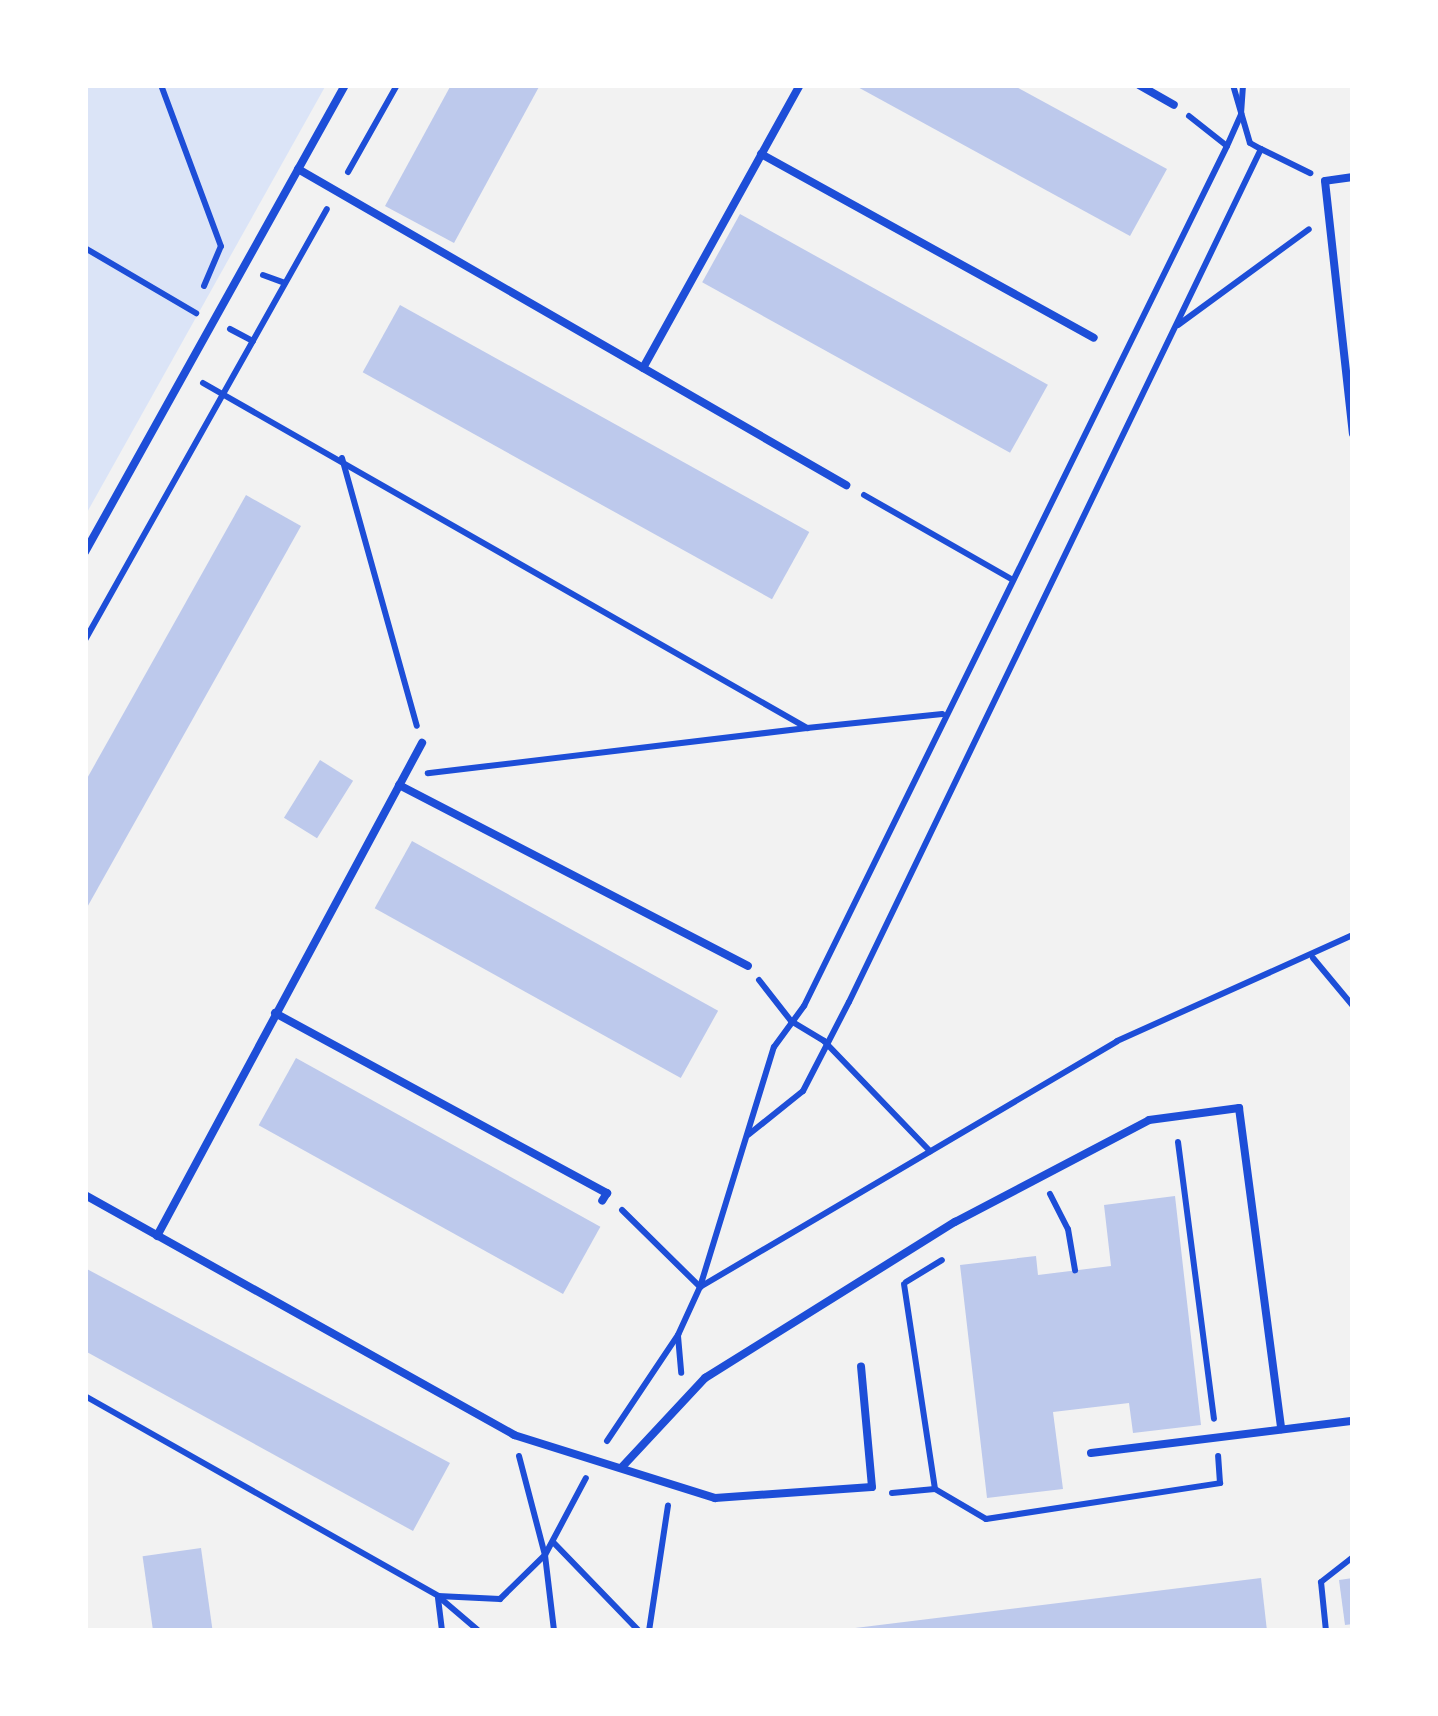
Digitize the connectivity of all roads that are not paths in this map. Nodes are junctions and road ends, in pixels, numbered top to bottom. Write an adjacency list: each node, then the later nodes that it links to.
1 (345, 85): 6 (lane)
2 (800, 85): 5 (lane)
3 (1138, 85): 4 (lane)
4 (1174, 105)
5 (761, 154): 8 (lane); 9 (lane)
6 (298, 169): 9 (lane); 12 (lane)
7 (1353, 177): 10 (lane)
8 (1094, 338)
9 (643, 368): 11 (lane)
10 (1353, 432)
11 (846, 485)
12 (85, 552)
13 (422, 743): 14 (lane)
14 (401, 781): 15 (lane); 16 (lane)
15 (748, 966)
16 (275, 1013): 18 (lane); 19 (lane)
17 (85, 1195): 19 (lane)
18 (604, 1197)
19 (156, 1236): 24 (lane)
20 (861, 1366): 24 (lane)
21 (1353, 1421): 22 (lane)
22 (1281, 1429): 23 (lane); 24 (lane)
23 (1090, 1453)
24 (622, 1467)

